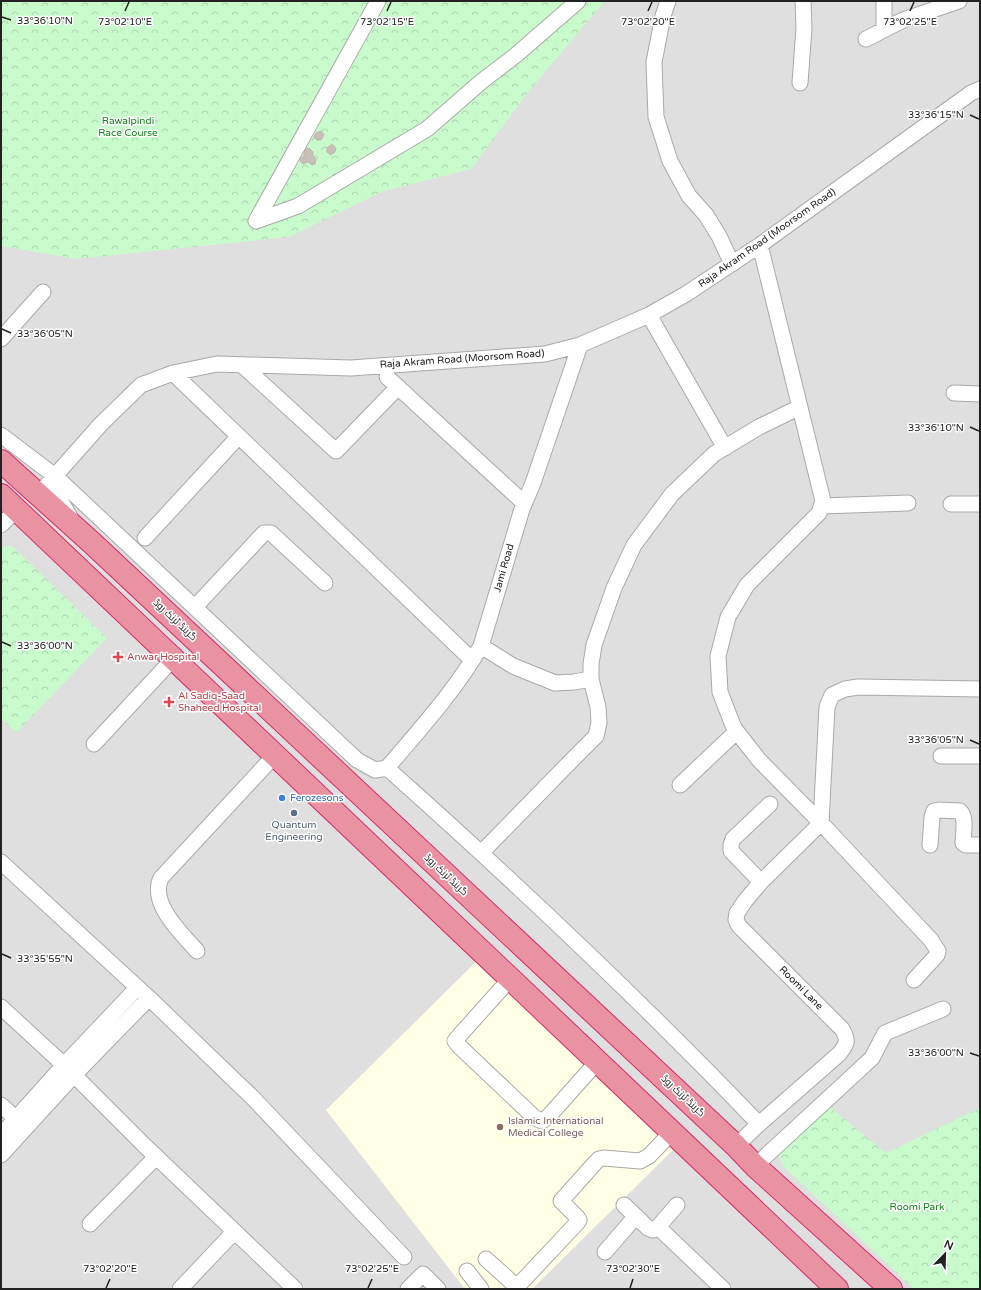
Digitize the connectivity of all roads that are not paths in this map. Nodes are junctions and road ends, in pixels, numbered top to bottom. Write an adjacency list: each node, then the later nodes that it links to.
1 (378, 1): 2 (street)
2 (578, 1)
3 (668, 1): 13 (street)
4 (803, 1): 10 (street)
5 (884, 1): 7 (street)
6 (959, 1): 7 (street)
7 (884, 30): 8 (street)
8 (866, 39)
9 (980, 78): 11 (street)
10 (800, 83)
11 (976, 91): 12 (street, Raja Akram Road (Moorsom Road))
12 (760, 245): 13 (street, Raja Akram Road (Moorsom Road)); 22 (street)
13 (732, 264): 15 (street, Raja Akram Road (Moorsom Road))
14 (43, 292): 16 (street)
15 (649, 315): 17 (street, Raja Akram Road (Moorsom Road)); 25 (street)
16 (1, 339)
17 (580, 345): 18 (street, Raja Akram Road (Moorsom Road)); 30 (street, Jami Road)
18 (242, 365): 19 (street, Raja Akram Road (Moorsom Road)); 30 (street)
19 (173, 373): 24 (street); 27 (street, Raja Akram Road (Moorsom Road))
20 (954, 394): 21 (street)
21 (980, 394)
22 (800, 407): 25 (street); 34 (street)
23 (1, 435): 27 (street)
24 (239, 436): 37 (street); 42 (street)
25 (725, 448): 43 (street)
26 (4, 464): 27 (street); 28 (highway, گرینڈ ٹرنک روڈ)
27 (55, 476): 28 (street, Raja Akram Road (Moorsom Road)); 36 (street); 39 (street)
28 (38, 495): 36 (highway, گرینڈ ٹرنک روڈ)
29 (9, 502): 35 (street); 41 (highway)
30 (524, 503): 40 (street, Jami Road)
31 (908, 503): 34 (street)
32 (951, 504): 33 (street)
33 (980, 504)
34 (821, 506): 45 (street)
35 (1, 525)
36 (78, 531): 73 (highway, گرینڈ ٹرنک روڈ)
37 (145, 538)
38 (325, 583): 39 (street)
39 (195, 607): 50 (street)
40 (481, 646): 42 (street, Jami Road); 43 (street)
41 (173, 659): 46 (street); 47 (highway)
42 (472, 660): 50 (street, Jami Road)
43 (591, 679): 56 (street)
44 (980, 689): 53 (street)
45 (736, 732): 51 (street); 53 (street)
46 (94, 744)
47 (275, 755): 59 (street); 60 (highway)
48 (941, 756): 49 (street)
49 (980, 756)
50 (387, 768): 56 (street)
51 (680, 785)
52 (770, 804): 58 (street)
53 (821, 823): 58 (street, Roomi Lane); 61 (street)
54 (930, 845): 55 (street)
55 (980, 845)
56 (482, 852): 70 (street)
57 (1, 862): 62 (street)
58 (761, 882): 70 (street, Roomi Lane)
59 (197, 951)
60 (510, 979): 66 (highway); 66 (street)
61 (914, 980)
62 (137, 988): 63 (street); 67 (street)
63 (149, 998): 67 (street); 84 (street)
64 (1, 1007): 67 (street)
65 (943, 1009): 76 (street)
66 (597, 1062): 71 (highway)
67 (69, 1070): 69 (street); 74 (street); 75 (street)
68 (1, 1105): 69 (street)
69 (16, 1119): 72 (street)
70 (759, 1124): 73 (street, Roomi Lane)
71 (672, 1132): 87 (highway); 88 (street)
72 (1, 1135)
73 (736, 1146): 76 (highway, گرینڈ ٹرنک روڈ)
74 (1, 1155)
75 (156, 1157): 80 (street); 82 (street)
76 (755, 1166): 95 (highway, گرینڈ ٹرنک روڈ)
77 (624, 1205): 79 (street)
78 (677, 1205): 81 (street)
79 (636, 1216): 81 (street); 83 (street)
80 (90, 1224)
81 (658, 1227): 89 (street)
82 (234, 1232): 90 (street); 91 (street)
83 (604, 1252)
84 (404, 1257)
85 (486, 1259): 88 (street)
86 (467, 1271): 94 (street)
87 (825, 1284)
88 (516, 1288)
89 (720, 1288)
90 (180, 1289)
91 (295, 1289)
92 (408, 1289): 93 (street)
93 (438, 1289)
94 (481, 1289)
95 (891, 1289)

